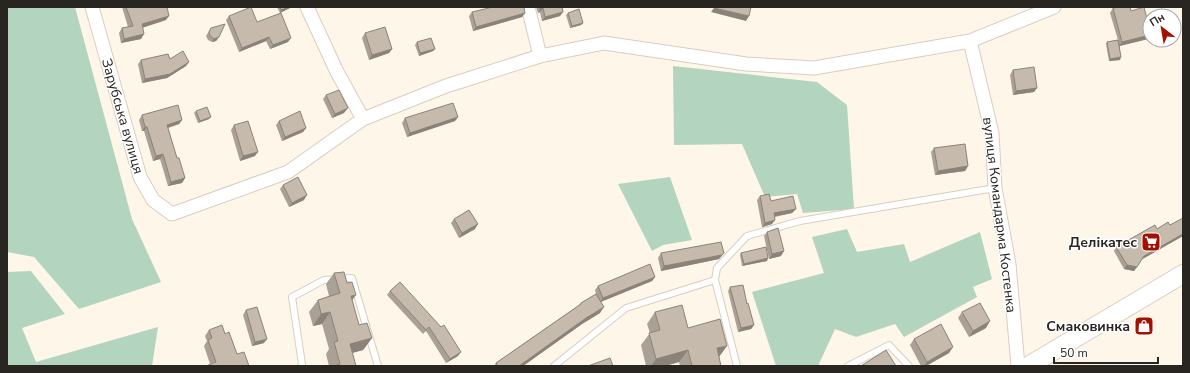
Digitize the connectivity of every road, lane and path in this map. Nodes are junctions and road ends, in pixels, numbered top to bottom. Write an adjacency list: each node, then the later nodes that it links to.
1 (92, 7): 7 (street, Зарубська вулиця)
2 (307, 7): 7 (street)
3 (528, 7): 6 (street)
4 (1054, 7): 5 (street)
5 (970, 41): 6 (street); 8 (street, вулиця Командарма Костенка)
6 (540, 56): 7 (street)
7 (363, 119)
8 (995, 188): 10 (lane); 17 (street, вулиця Командарма Костенка)
9 (1180, 278): 18 (main road)
10 (715, 280): 13 (lane); 14 (lane)
11 (301, 366): 12 (lane)
12 (378, 366)
13 (554, 366)
14 (737, 366)
15 (848, 366): 16 (lane)
16 (909, 366)
17 (1018, 366)
18 (1028, 366)

